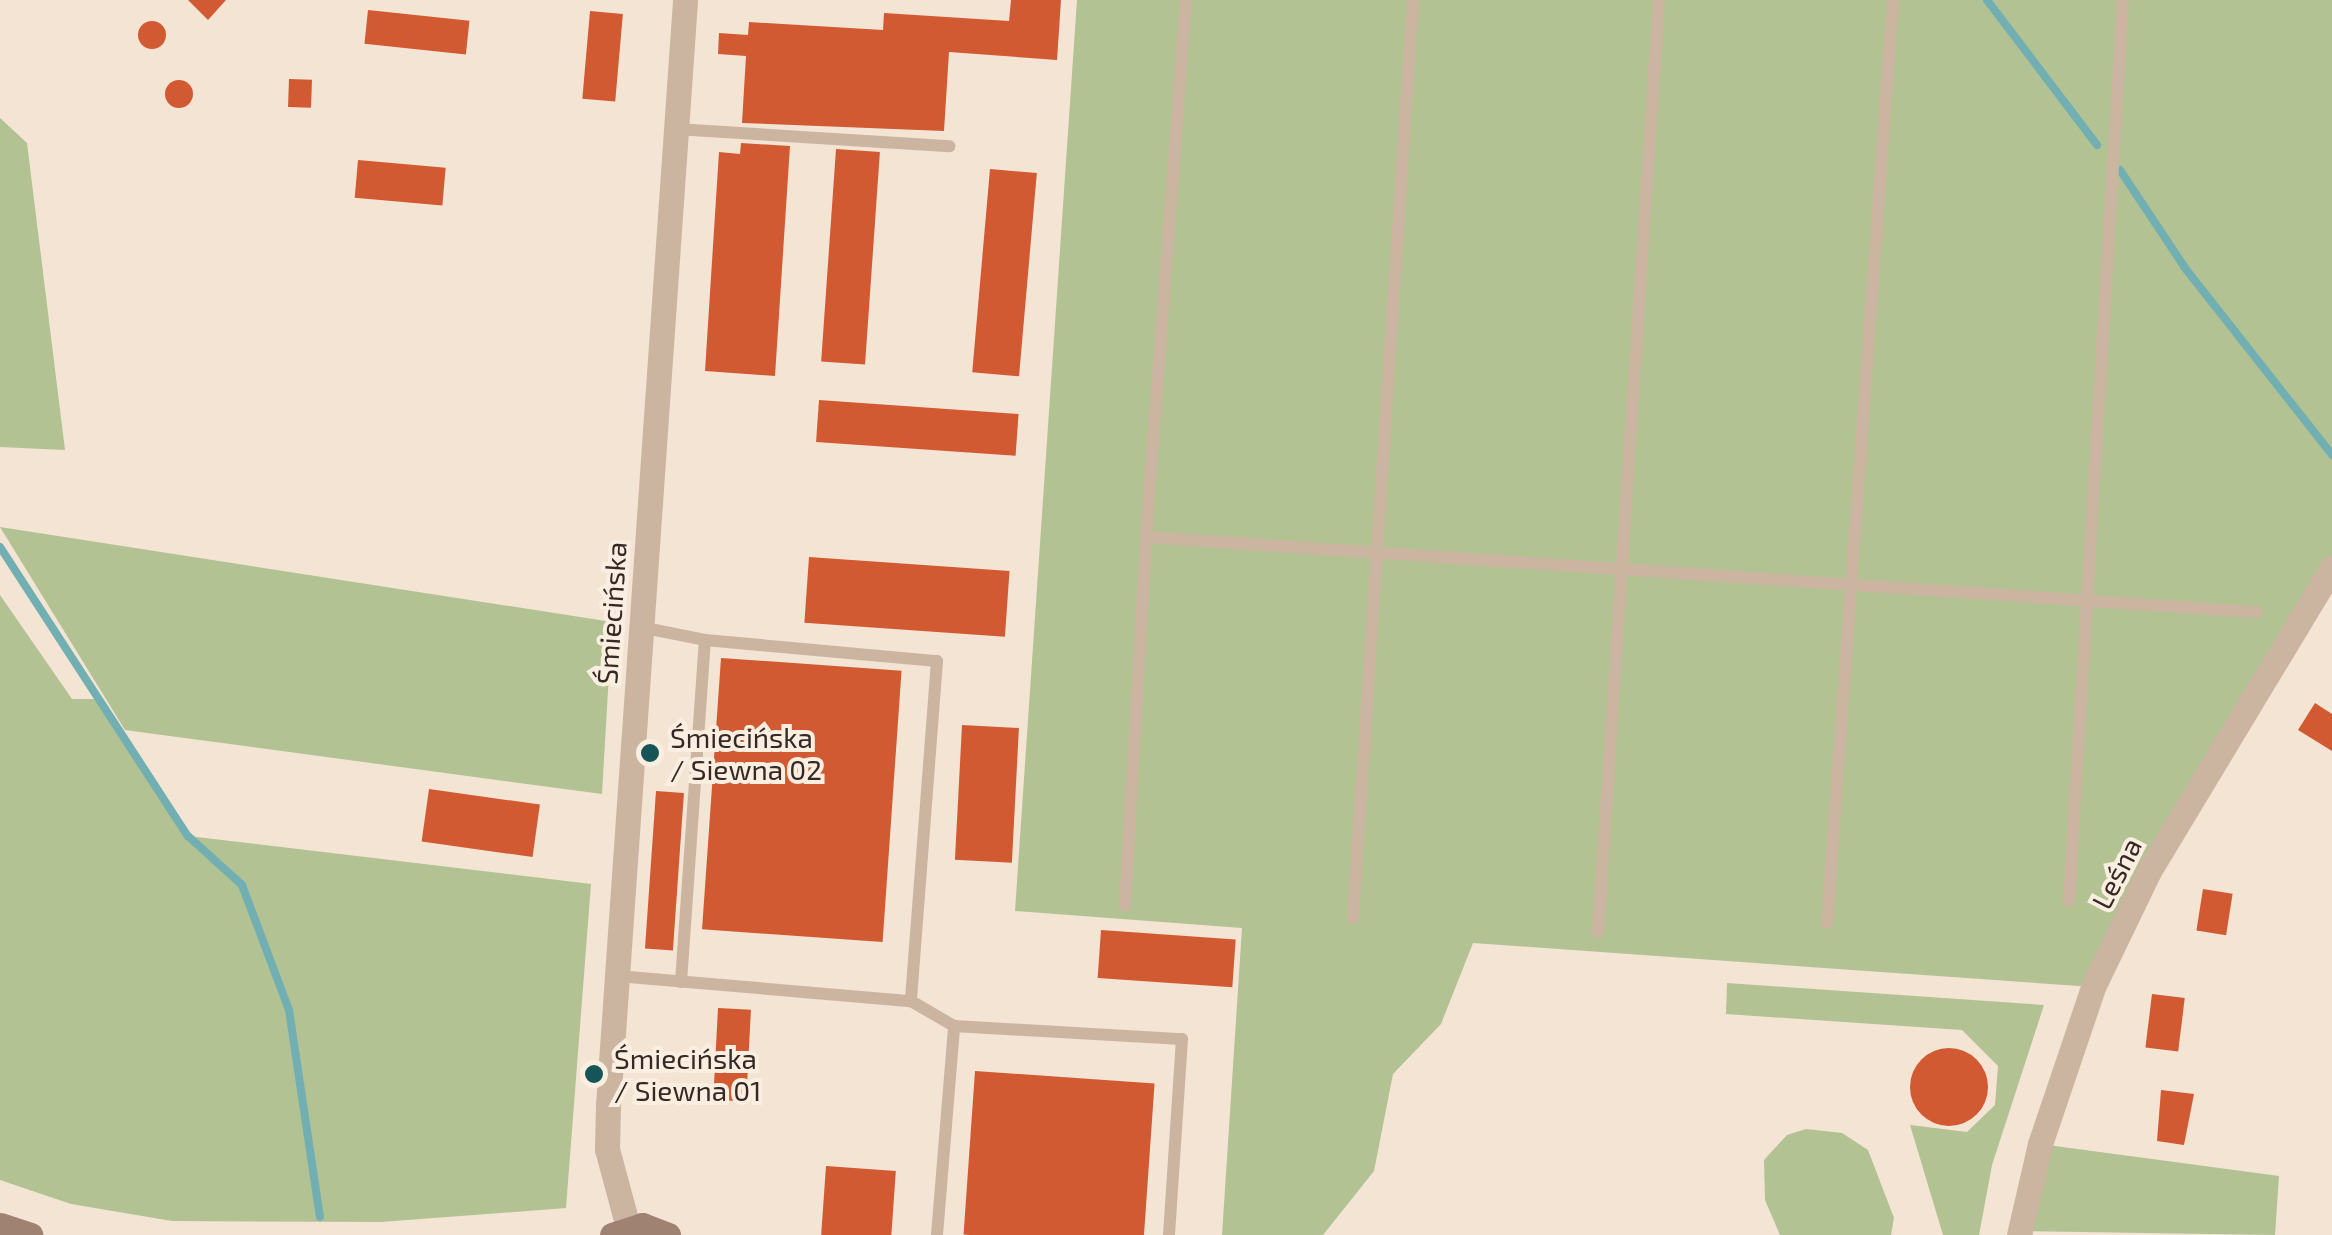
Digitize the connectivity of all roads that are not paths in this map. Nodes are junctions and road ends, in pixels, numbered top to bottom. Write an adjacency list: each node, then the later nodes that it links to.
1 (686, 0): 7 (street, Śmiecińska)
2 (1186, 0): 9 (lane)
3 (1413, 0): 10 (lane)
4 (1659, 0): 12 (lane)
5 (1893, 0): 13 (lane)
6 (2123, 0): 14 (lane)
7 (674, 129): 8 (lane); 16 (street, Śmiecińska)
8 (950, 146)
9 (1146, 537): 10 (lane); 19 (lane)
10 (1374, 554): 12 (lane); 20 (lane)
11 (2332, 568): 33 (street, Leśna)
12 (1621, 571): 13 (lane); 22 (lane)
13 (1852, 588): 14 (lane); 21 (lane)
14 (2088, 598): 15 (lane); 18 (lane)
15 (2256, 612)
16 (640, 627): 17 (lane); 23 (street, Śmiecińska)
17 (705, 640): 24 (lane); 25 (lane)
18 (2070, 900)
19 (1125, 905)
20 (1353, 918)
21 (1827, 923)
22 (1598, 932)
23 (617, 976): 24 (lane); 28 (street, Śmiecińska)
24 (682, 982): 25 (lane)
25 (911, 1000): 26 (lane)
26 (954, 1026): 31 (lane); 32 (lane)
27 (0, 1225): 29 (main road)
28 (620, 1231): 30 (main road)
29 (30, 1235)
30 (668, 1235)
31 (937, 1235)
32 (1169, 1235)
33 (2019, 1235)

